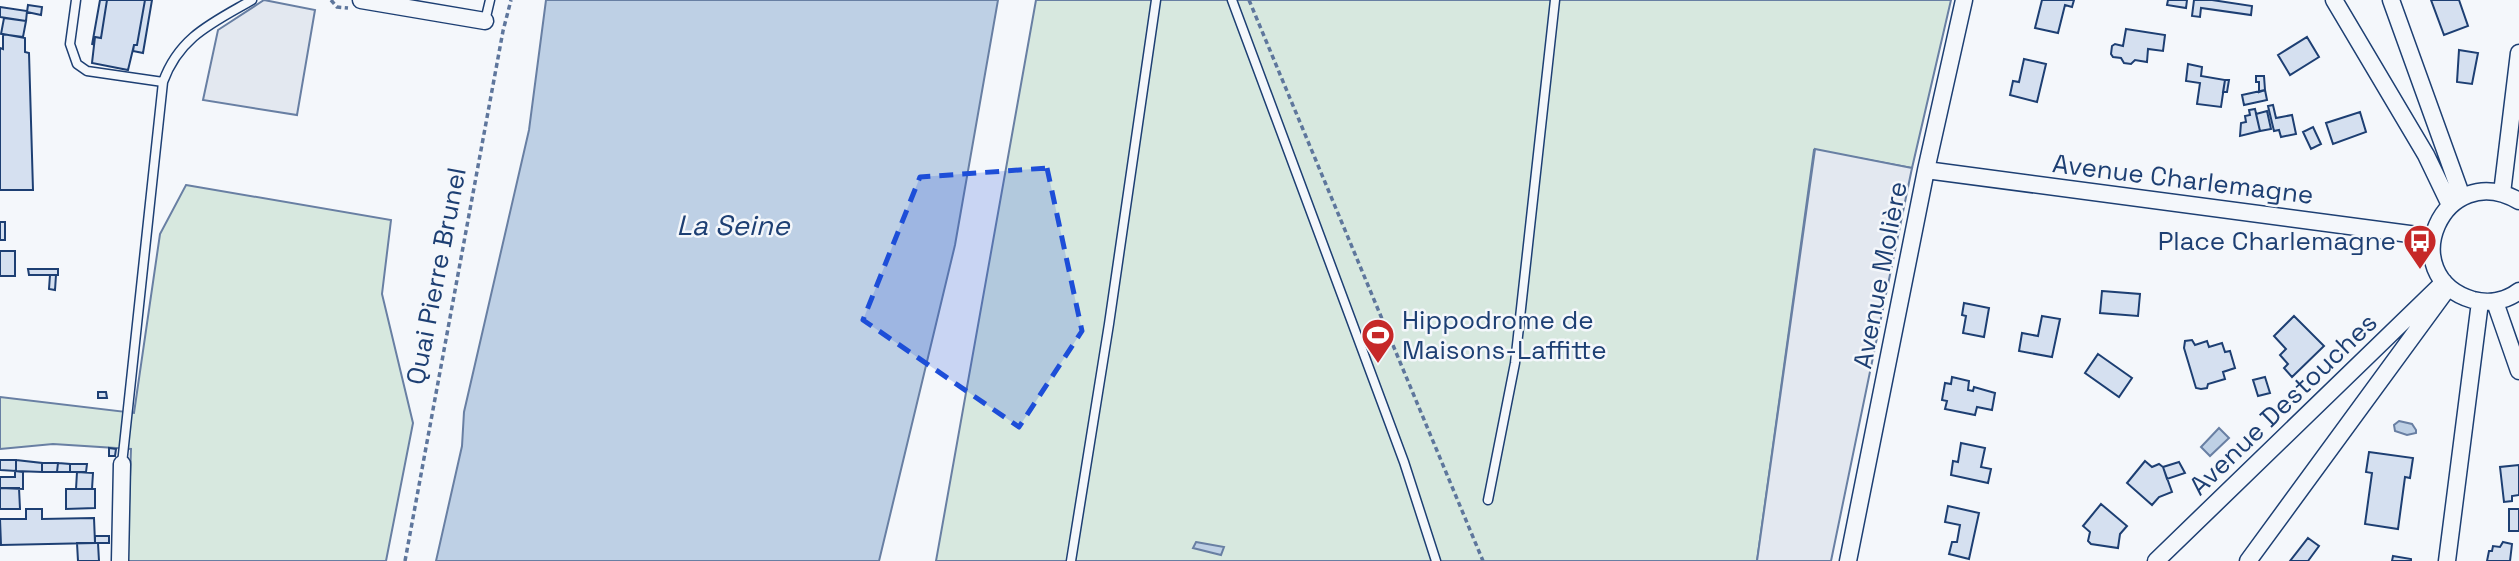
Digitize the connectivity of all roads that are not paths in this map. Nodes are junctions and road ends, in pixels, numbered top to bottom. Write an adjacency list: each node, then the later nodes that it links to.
1 (76, 0): 13 (lane)
2 (252, 0): 13 (lane)
3 (362, 0): 11 (street)
4 (490, 0): 11 (lane)
5 (1156, 0): 25 (lane)
6 (1232, 0): 26 (lane)
7 (1555, 0): 23 (lane)
8 (1965, 0): 14 (street, Avenue Molière)
9 (2334, 0): 16 (street)
10 (2391, 0): 16 (street)
11 (485, 21)
12 (2519, 53): 15 (street)
13 (163, 82): 22 (lane)
14 (1927, 170): 17 (street, Avenue Charlemagne); 27 (street, Avenue Molière)
15 (2513, 194): 16 (street)
16 (2456, 201): 17 (street)
17 (2432, 237): 18 (street)
18 (2446, 284): 20 (street); 28 (street, Avenue Destouches); 29 (street)
19 (2517, 297): 20 (street)
20 (2487, 302): 21 (street); 30 (street)
21 (2519, 371)
22 (122, 464): 24 (street)
23 (1488, 500)
24 (120, 561)
25 (1071, 561)
26 (1436, 561)
27 (1847, 561)
28 (2156, 561)
29 (2248, 561)
30 (2447, 561)

